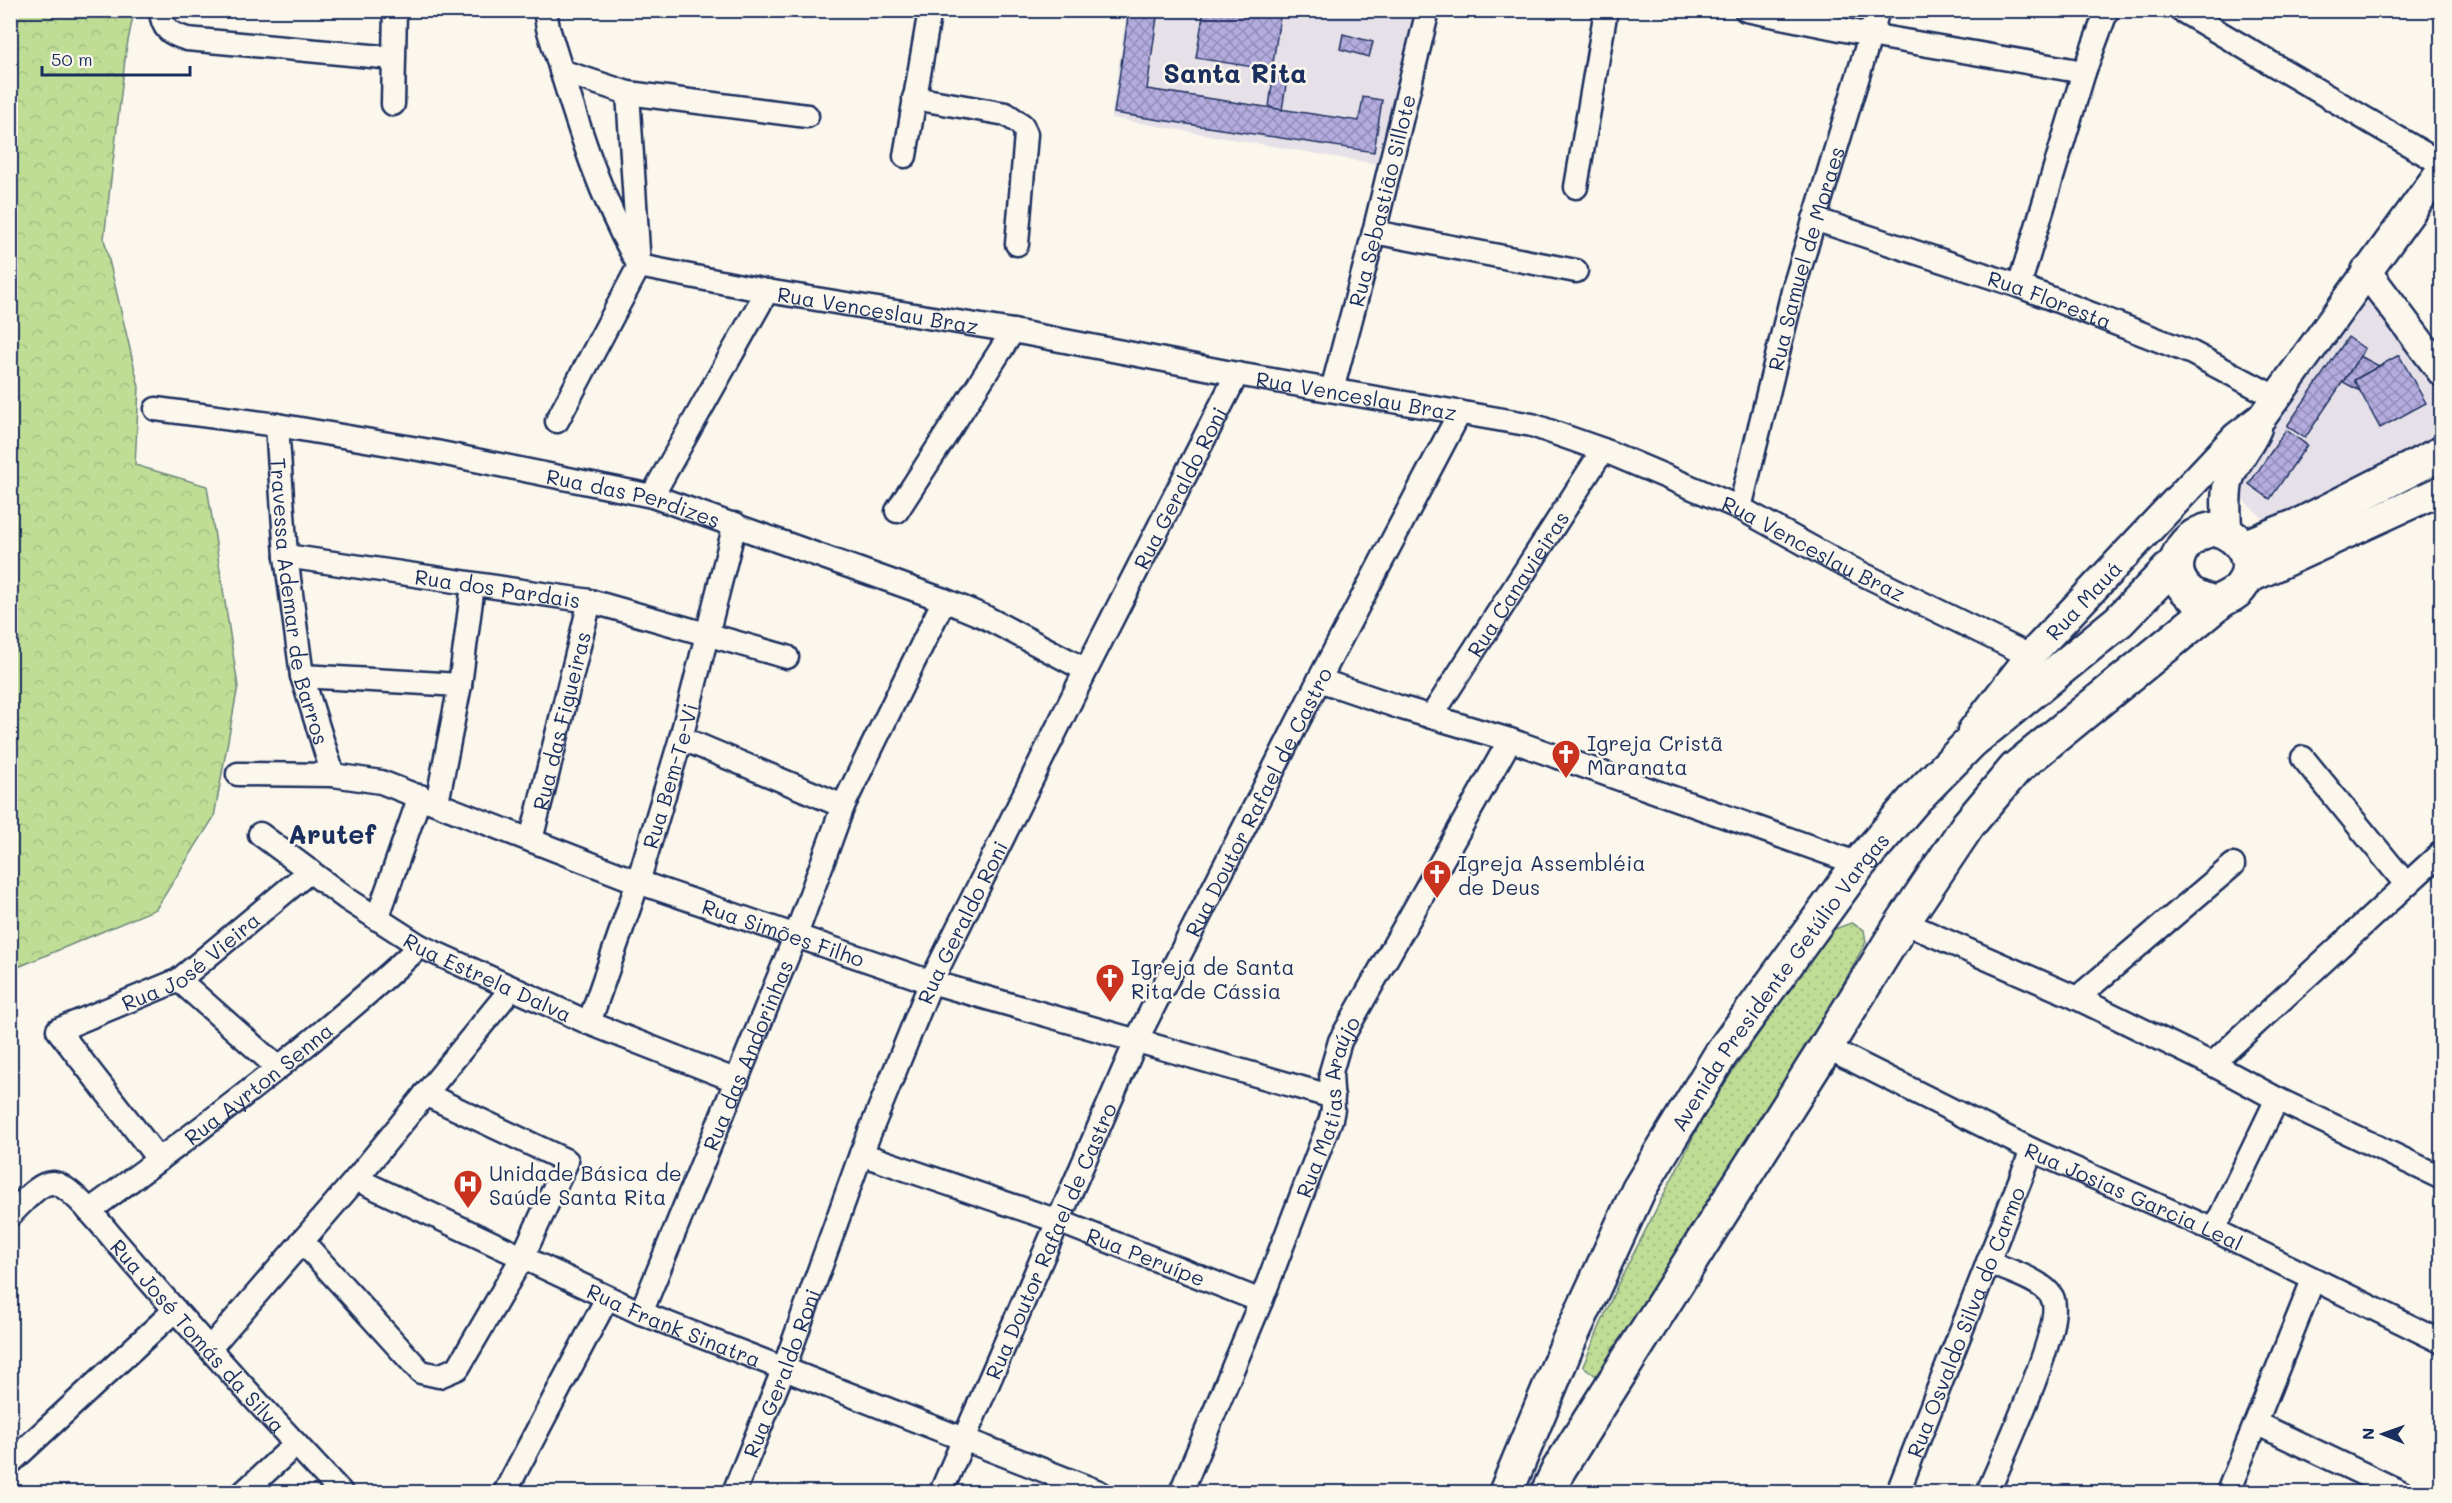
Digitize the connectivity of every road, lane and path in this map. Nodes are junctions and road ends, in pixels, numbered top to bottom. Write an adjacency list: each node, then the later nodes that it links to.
1 (160, 10): 12 (street)
2 (395, 10): 12 (street)
3 (545, 10): 13 (street)
4 (930, 10): 16 (street)
5 (1428, 10): 24 (street, Rua Sebastião Sillote)
6 (1606, 10): 22 (street)
7 (1746, 10): 11 (street)
8 (1878, 10): 11 (street, Rua Samuel de Moraes)
9 (2107, 10): 14 (street)
10 (2181, 10): 20 (street)
11 (1870, 35): 14 (street); 23 (street, Rua Samuel de Moraes)
12 (393, 58): 17 (street)
13 (561, 71): 15 (street); 26 (street)
14 (2085, 72): 29 (street)
15 (628, 93): 18 (street); 26 (street)
16 (914, 98): 19 (street); 25 (street)
17 (393, 104)
18 (807, 116)
19 (905, 156)
20 (2442, 164)
21 (2442, 169): 27 (street, Rua Mauá)
22 (1576, 187)
23 (1814, 219): 29 (street, Rua Floresta); 45 (street, Rua Samuel de Moraes)
24 (1374, 232): 28 (street); 34 (street, Rua Sebastião Sillote)
25 (1017, 244)
26 (639, 266): 30 (street, Rua Venceslau Braz); 38 (street)
27 (2366, 270): 32 (street); 35 (street, Rua Mauá)
28 (1576, 271)
29 (2019, 286): 35 (street, Rua Floresta)
30 (766, 291): 31 (street, Rua Venceslau Braz); 44 (street)
31 (1014, 331): 33 (street, Rua Venceslau Braz); 46 (street)
32 (2442, 372)
33 (1237, 374): 34 (street, Rua Venceslau Braz); 59 (street, Rua Geraldo Roni)
34 (1332, 390): 37 (street, Rua Venceslau Braz)
35 (2269, 407): 40 (street, Rua Mauá); 48 (street, Rua Mauá)
36 (156, 409): 39 (street, Rua das Perdizes)
37 (1460, 412): 41 (street, Rua Venceslau Braz); 61 (street, Rua Doutor Rafael de Castro)
38 (557, 421)
39 (277, 425): 44 (street, Rua das Perdizes); 49 (street, Travessa Ademar de Barros)
40 (2236, 437): 50 (street, Rua Mauá); 57 (street, Rua Mauá)
41 (1603, 450): 45 (street, Rua Venceslau Braz); 63 (street, Rua Canavieiras)
42 (2442, 453): 48 (main road)
43 (2442, 490): 51 (street)
44 (652, 496): 47 (street, Rua das Perdizes)
45 (1740, 508): 57 (street, Rua Venceslau Braz)
46 (897, 511)
47 (735, 524): 53 (street, Rua das Perdizes); 56 (street, Rua Bem-Te-Vi)
48 (2236, 540): 50 (main road); 51 (main road)
49 (286, 556): 52 (street, Rua dos Pardais); 60 (street, Travessa Ademar de Barros)
50 (2179, 556): 55 (main road); 67 (main road, Avenida Presidente Getúlio Vargas)
51 (2246, 580): 55 (main road)
52 (473, 585): 54 (street, Rua dos Pardais); 62 (street)
53 (944, 600): 59 (street, Rua das Perdizes); 71 (street, Rua das Andorinhas)
54 (590, 601): 56 (street, Rua dos Pardais); 73 (street, Rua das Figueiras)
55 (2217, 604): 81 (main road)
56 (708, 632): 58 (street, Rua dos Pardais); 64 (street, Rua Bem-Te-Vi)
57 (2030, 656): 67 (street, Rua Mauá)
58 (788, 657)
59 (1086, 670): 85 (street, Rua Geraldo Roni)
60 (302, 676): 62 (street); 69 (street, Travessa Ademar de Barros)
61 (1319, 680): 63 (street); 89 (street, Rua Doutor Rafael de Castro)
62 (460, 685): 70 (street)
63 (1431, 717): 65 (street)
64 (681, 738): 71 (street); 78 (street, Rua Bem-Te-Vi)
65 (1510, 740): 75 (street); 95 (street, Rua Matias Araújo)
66 (2303, 758): 79 (street)
67 (1942, 770): 75 (main road, Avenida Presidente Getúlio Vargas)
68 (238, 774): 69 (street, Rua Simões Filho)
69 (333, 775): 70 (street, Rua Simões Filho)
70 (428, 799): 73 (street, Rua Simões Filho); 80 (street)
71 (843, 806): 82 (street, Rua das Andorinhas)
72 (260, 834): 77 (street, Rua Estrela Dalva)
73 (531, 840): 78 (street, Rua Simões Filho)
74 (2439, 858): 79 (street)
75 (1859, 864): 129 (main road, Avenida Presidente Getúlio Vargas)
76 (2234, 865): 87 (street)
77 (309, 871): 80 (street, Rua Estrela Dalva); 84 (street, Rua José Vieira)
78 (638, 882): 82 (street, Rua Simões Filho); 88 (street, Rua Bem-Te-Vi)
79 (2406, 884): 91 (street)
80 (377, 919): 83 (street, Rua Estrela Dalva)
81 (1903, 922): 87 (street); 90 (main road)
82 (796, 935): 85 (street, Rua Simões Filho); 93 (street, Rua das Andorinhas)
83 (420, 946): 86 (street, Rua Estrela Dalva); 92 (street, Rua Ayrton Senna)
84 (179, 980): 92 (street); 99 (street, Rua José Vieira)
85 (931, 982): 89 (street, Rua Simões Filho); 98 (street, Rua Geraldo Roni)
86 (512, 988): 88 (street, Rua Estrela Dalva); 94 (street)
87 (2077, 998): 91 (street)
88 (589, 1023): 93 (street, Rua Estrela Dalva)
89 (1137, 1039): 95 (street, Rua Simões Filho); 104 (street, Rua Doutor Rafael de Castro)
90 (1826, 1047): 97 (street, Rua Josias Garcia Leal); 130 (main road)
91 (2212, 1064): 96 (street)
92 (278, 1067): 99 (street, Rua Ayrton Senna)
93 (737, 1081): 113 (street, Rua das Andorinhas)
94 (425, 1094): 101 (street); 107 (street)
95 (1333, 1097): 111 (street, Rua Matias Araújo)
96 (2277, 1099): 100 (street); 105 (street)
97 (2032, 1150): 105 (street, Rua Josias Garcia Leal); 108 (street, Rua Osvaldo Silva do Carmo)
98 (861, 1154): 104 (street, Rua Peruípe); 116 (street, Rua Geraldo Roni)
99 (159, 1160): 102 (street, Rua Ayrton Senna)
100 (2441, 1177)
101 (356, 1179): 106 (street); 107 (street, Rua Frank Sinatra)
102 (89, 1211): 103 (street, Rua José Tomás da Silva); 112 (street, Rua José Tomás da Silva)
103 (10, 1215)
104 (1058, 1221): 111 (street, Rua Peruípe); 118 (street, Rua Doutor Rafael de Castro)
105 (2214, 1230): 109 (street, Rua Josias Garcia Leal)
106 (302, 1241): 107 (street); 115 (street)
107 (522, 1258): 110 (street, Rua Frank Sinatra)
108 (1988, 1262): 131 (street, Rua Osvaldo Silva do Carmo); 132 (street)
109 (2313, 1280): 114 (street, Rua Josias Garcia Leal); 117 (street)
110 (607, 1298): 113 (street, Rua Frank Sinatra); 124 (street)
111 (1261, 1301): 128 (street, Rua Matias Araújo)
112 (175, 1310): 115 (street, Rua José Tomás da Silva); 120 (street)
113 (641, 1313): 116 (street, Rua Frank Sinatra)
114 (2442, 1342)
115 (210, 1348): 119 (street, Rua José Tomás da Silva)
116 (784, 1368): 118 (street, Rua Frank Sinatra); 125 (street, Rua Geraldo Roni)
117 (2256, 1423): 121 (street); 133 (street)
118 (963, 1438): 126 (street, Rua Doutor Rafael de Castro); 127 (street, Rua Frank Sinatra)
119 (296, 1444): 122 (street); 123 (street, Rua José Tomás da Silva)
120 (10, 1463)
121 (2393, 1491)
122 (244, 1492)
123 (341, 1492)
124 (506, 1492)
125 (734, 1492)
126 (941, 1492)
127 (1099, 1492)
128 (1181, 1492)
129 (1506, 1492)
130 (1548, 1492)
131 (1898, 1492)
132 (1988, 1492)
133 (2228, 1492)

